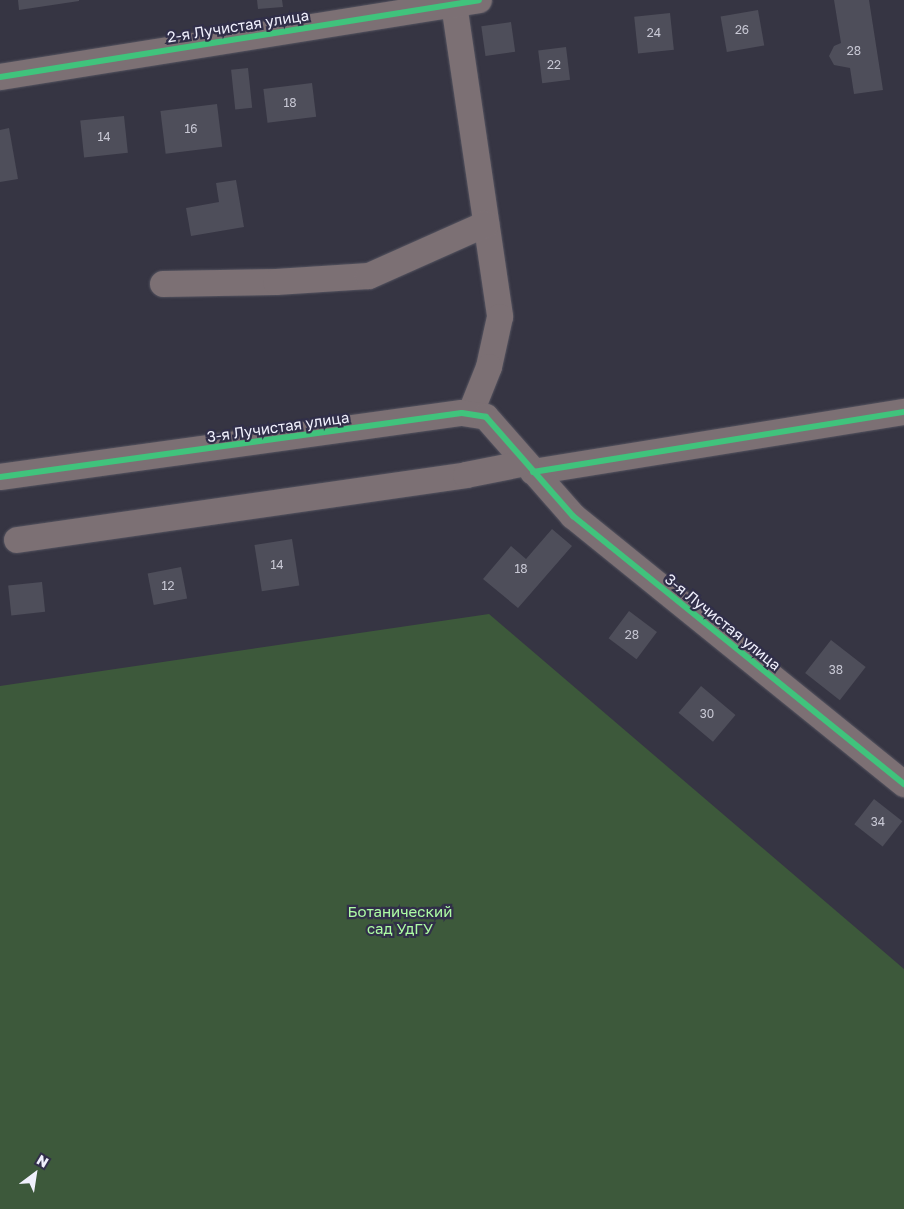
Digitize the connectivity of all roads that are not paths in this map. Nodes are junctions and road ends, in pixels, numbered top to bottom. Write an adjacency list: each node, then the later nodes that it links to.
1 (480, 0): 2 (street, 2-я Лучистая улица)
2 (454, 4): 3 (street, 2-я Лучистая улица); 4 (street)
3 (0, 77)
4 (486, 224): 5 (street); 6 (street)
5 (163, 284)
6 (472, 412): 8 (street, 3-я Лучистая улица); 9 (street, 3-я Лучистая улица)
7 (904, 412): 8 (street)
8 (529, 468): 10 (street); 11 (street, 3-я Лучистая улица)
9 (0, 478)
10 (17, 540)
11 (904, 784)

